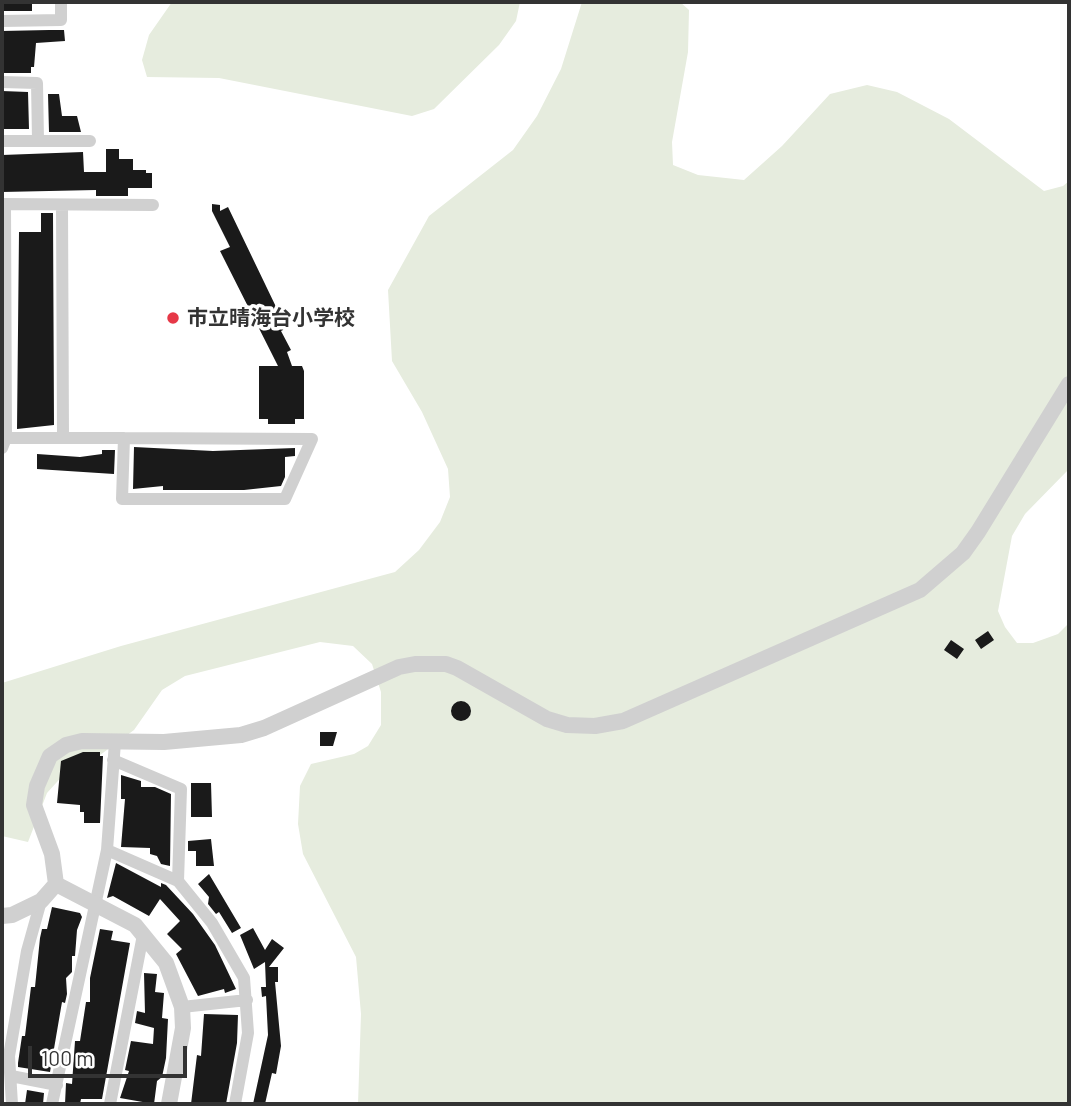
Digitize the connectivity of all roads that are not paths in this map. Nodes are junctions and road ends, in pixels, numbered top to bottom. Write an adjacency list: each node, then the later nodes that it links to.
1 (61, 2): 2 (street)
2 (2, 20)
3 (2, 82): 4 (street)
4 (38, 140): 5 (street); 6 (street)
5 (2, 141)
6 (90, 141)
7 (3, 204): 8 (street); 10 (street)
8 (62, 205): 9 (street); 13 (street)
9 (153, 205)
10 (4, 271): 12 (street)
11 (1069, 384): 16 (street)
12 (3, 394): 15 (street)
13 (63, 437): 14 (street); 15 (street)
14 (124, 438): 14 (street)
15 (4, 443)
16 (115, 743): 17 (street); 20 (street)
17 (113, 760): 18 (street); 19 (street)
18 (107, 850): 19 (street); 22 (street)
19 (178, 881): 25 (street)
20 (56, 884): 21 (street); 22 (street)
21 (41, 901): 23 (street); 27 (street)
22 (94, 906): 24 (street); 28 (street)
23 (2, 916)
24 (143, 935): 26 (street); 31 (street)
25 (247, 1000): 26 (street); 33 (street)
26 (182, 1007): 32 (street)
27 (11, 1076): 28 (street); 29 (street)
28 (57, 1085): 30 (street)
29 (12, 1104)
30 (52, 1104)
31 (110, 1104)
32 (169, 1104)
33 (236, 1104)

